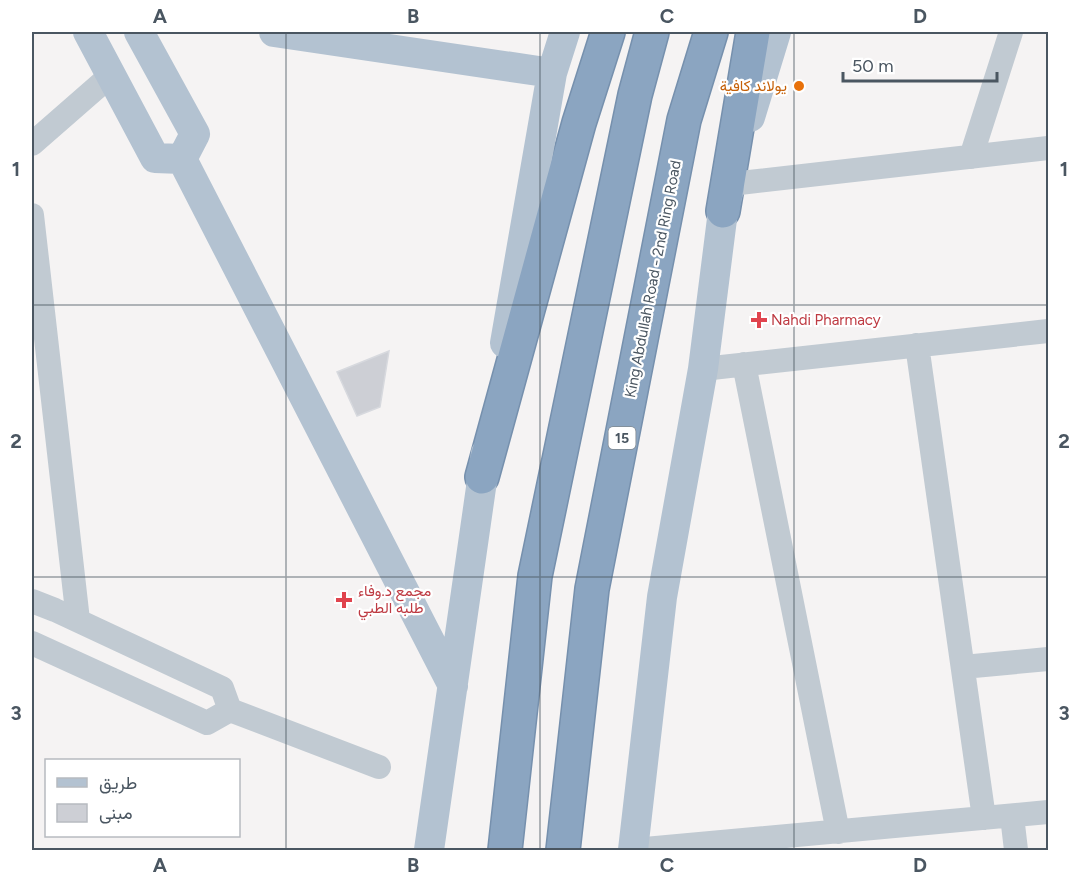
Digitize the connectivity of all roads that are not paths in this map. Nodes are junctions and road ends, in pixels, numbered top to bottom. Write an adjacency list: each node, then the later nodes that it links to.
1 (88, 32): 12 (main road)
2 (139, 32): 16 (main road)
3 (274, 32): 11 (main road)
4 (565, 32): 11 (main road)
5 (608, 32): 23 (highway)
6 (652, 32): 37 (highway)
7 (711, 32): 38 (highway, King Abdullah Road - 2nd Ring Road / 15)
8 (753, 32): 17 (highway)
9 (776, 32): 17 (main road)
10 (1011, 32): 15 (street)
11 (552, 73): 23 (main road)
12 (111, 75): 13 (street); 16 (main road)
13 (32, 144)
14 (1048, 148): 15 (street)
15 (970, 157): 17 (street)
16 (182, 159): 29 (main road)
17 (727, 197): 22 (main road)
18 (32, 215): 25 (street)
19 (1048, 331): 20 (street)
20 (917, 345): 21 (street); 28 (street)
21 (744, 364): 22 (street); 35 (street)
22 (703, 369): 39 (main road)
23 (482, 477): 29 (main road)
24 (32, 602): 25 (street)
25 (78, 620): 30 (street)
26 (32, 643): 30 (street)
27 (1048, 659): 28 (street)
28 (963, 667): 34 (street)
29 (453, 686): 36 (main road)
30 (230, 710): 31 (street)
31 (379, 767)
32 (1048, 812): 33 (street)
33 (1012, 816): 34 (street); 40 (street)
34 (984, 819): 35 (street)
35 (824, 839): 39 (street)
36 (429, 850)
37 (505, 850)
38 (563, 850)
39 (634, 850)
40 (1016, 850)

